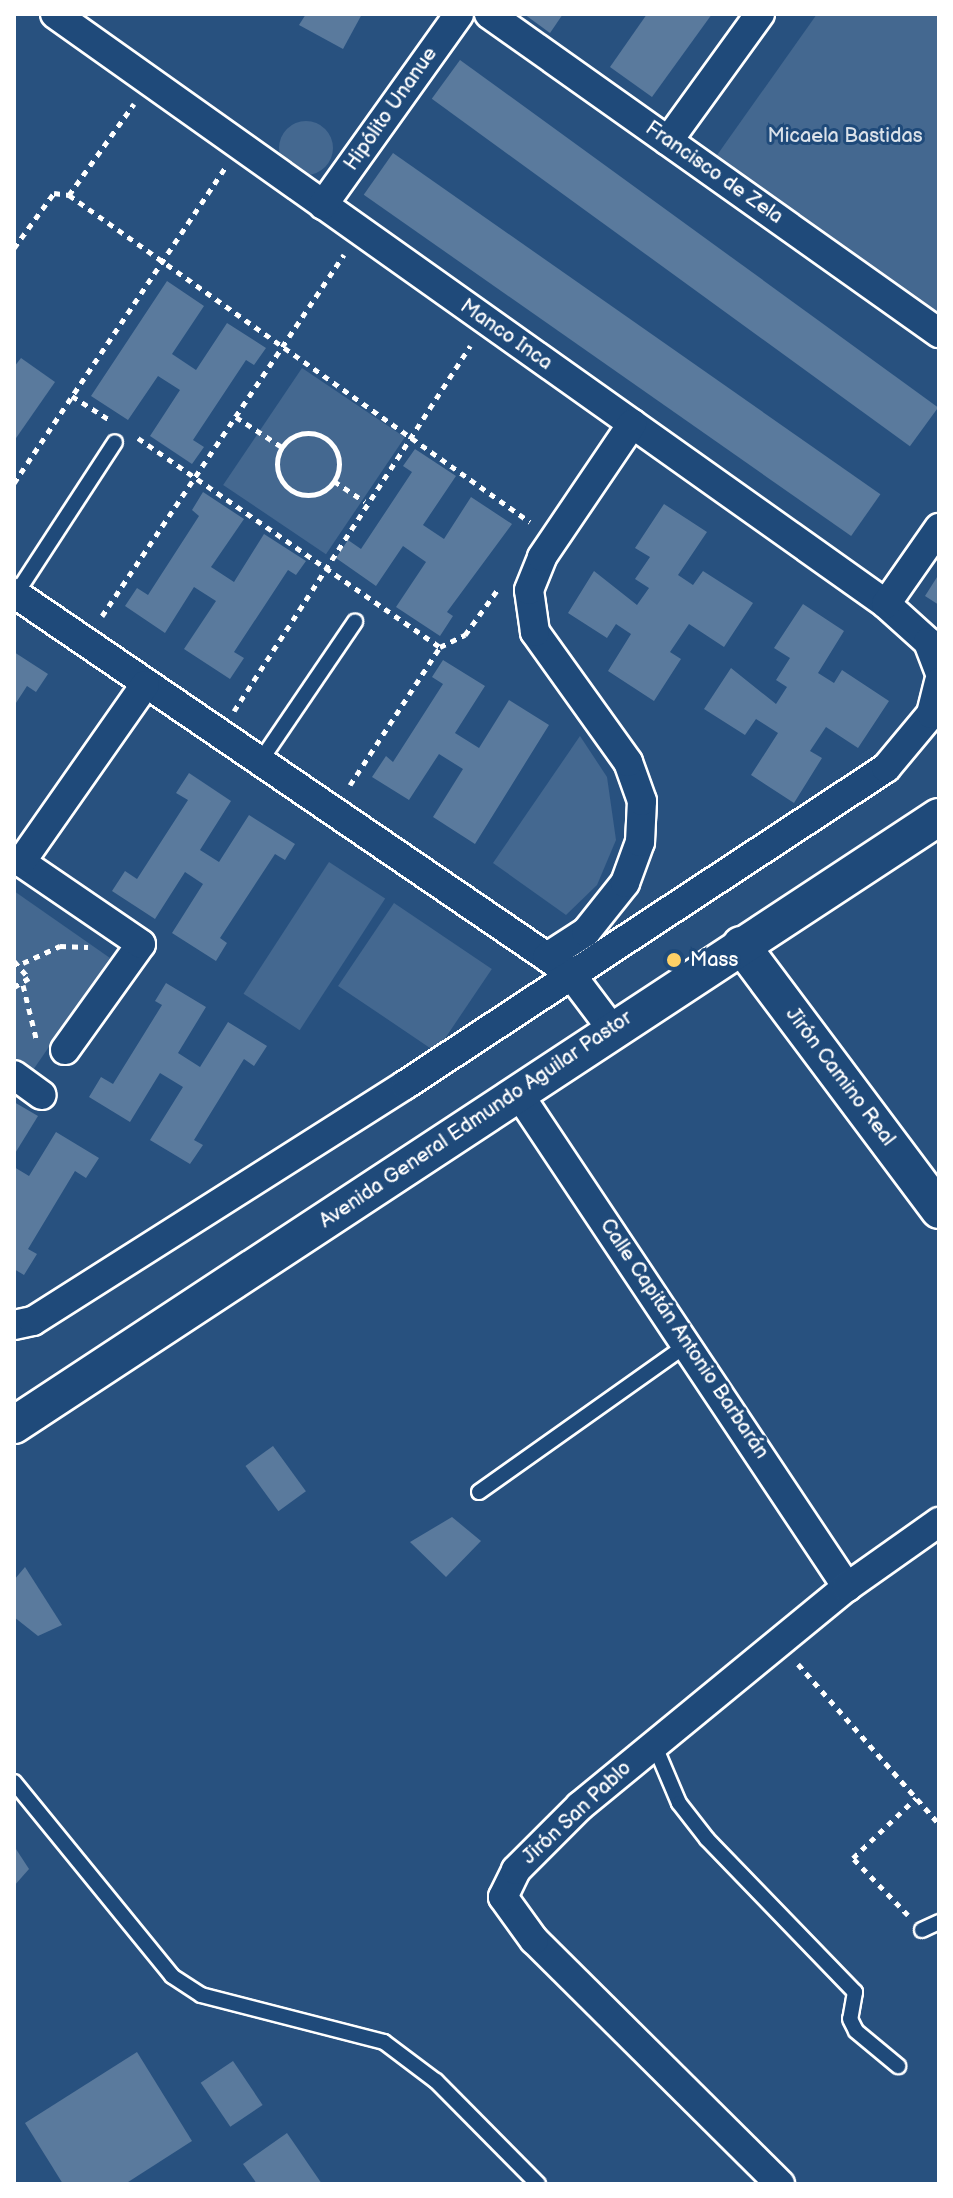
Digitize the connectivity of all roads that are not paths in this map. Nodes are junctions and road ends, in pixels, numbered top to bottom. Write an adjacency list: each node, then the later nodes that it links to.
1 (55, 14): 6 (street, Manco Inca)
2 (459, 14): 6 (street, Hipólito Unanue)
3 (489, 14): 5 (street, Francisco de Zela)
4 (760, 14): 5 (street)
5 (668, 141): 7 (street, Francisco de Zela)
6 (323, 205): 8 (street, Manco Inca)
7 (939, 333)
8 (632, 424): 12 (street, Manco Inca); 20 (street)
9 (115, 442): 11 (lane)
10 (939, 528): 12 (street)
11 (15, 594): 16 (street)
12 (886, 604): 14 (street, Manco Inca)
13 (355, 622): 17 (lane)
14 (939, 671)
15 (939, 682): 20 (street)
16 (145, 685): 17 (street); 22 (street)
17 (259, 763): 20 (street)
18 (939, 817): 19 (street, Avenida General Edmundo Aguilar Pastor)
19 (741, 945): 21 (street, Avenida General Edmundo Aguilar Pastor); 24 (street, Jirón Camino Real)
20 (558, 964): 21 (street); 25 (street)
21 (612, 1029): 23 (street, Avenida General Edmundo Aguilar Pastor)
22 (65, 1050)
23 (518, 1093): 26 (street, Calle Capitán Antonio Barbarán); 27 (street, Avenida General Edmundo Aguilar Pastor)
24 (939, 1210)
25 (14, 1325)
26 (688, 1343): 28 (lane); 30 (street, Calle Capitán Antonio Barbarán)
27 (14, 1425)
28 (479, 1492)
29 (939, 1522): 30 (street, Jirón San Pablo)
30 (847, 1587): 31 (street, Jirón San Pablo)
31 (654, 1744): 35 (lane); 37 (street, Jirón San Pablo)
32 (14, 1782): 36 (lane)
33 (939, 1922): 34 (lane)
34 (922, 1930)
35 (898, 2066)
36 (538, 2184)
37 (780, 2184)

